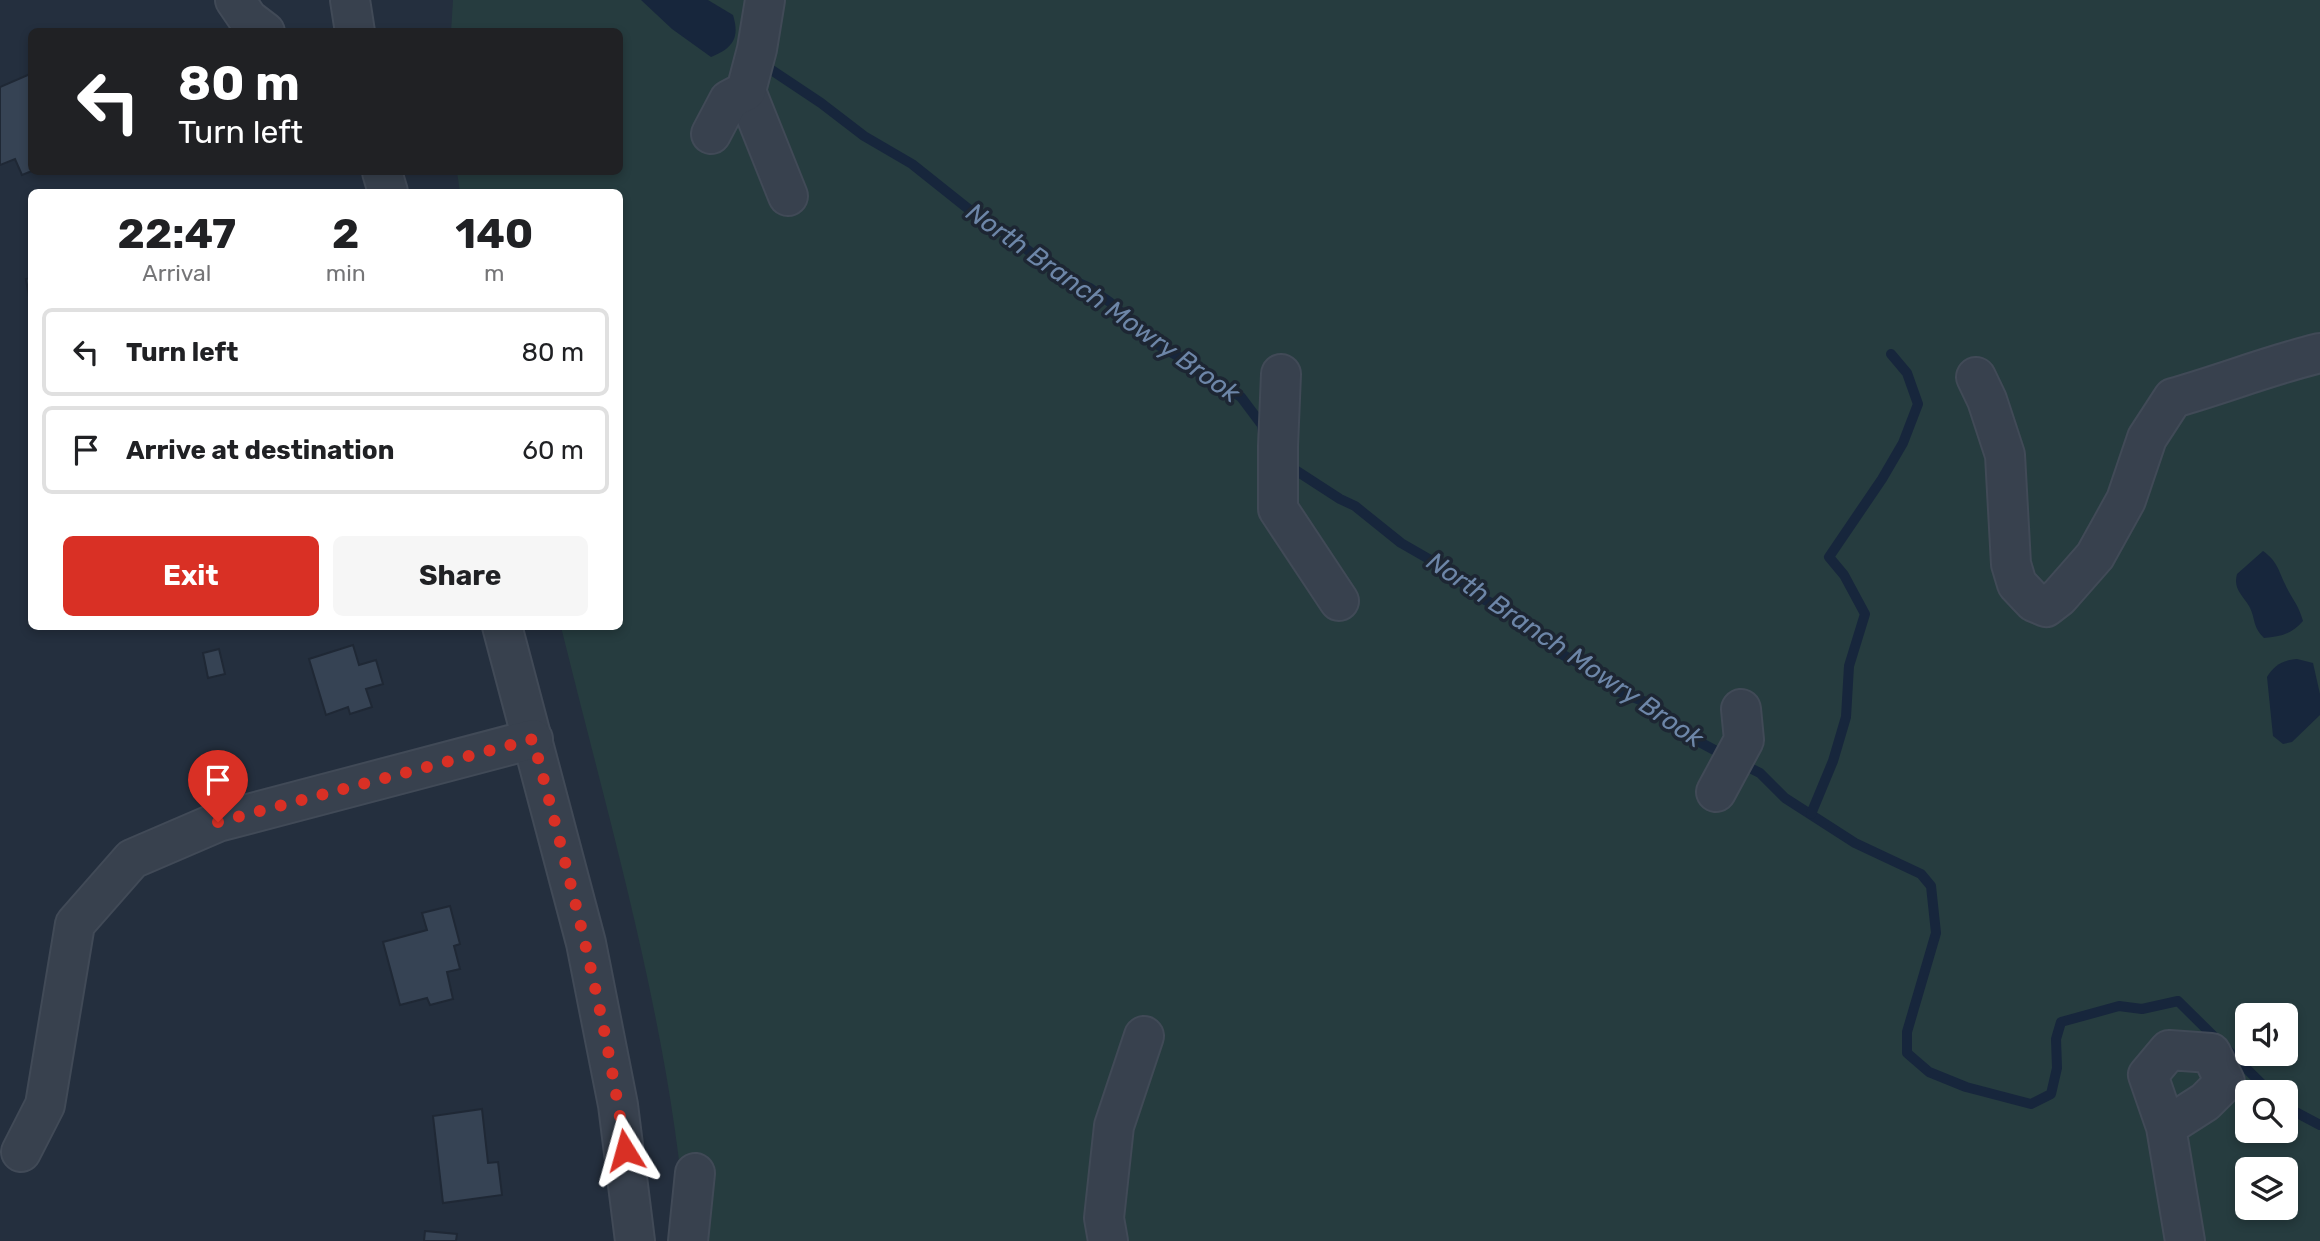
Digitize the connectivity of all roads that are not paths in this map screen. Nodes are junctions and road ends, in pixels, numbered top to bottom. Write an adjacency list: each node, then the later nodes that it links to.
1 (235, 0): 4 (street)
2 (351, 0): 5 (street)
3 (765, 0): 6 (street)
4 (260, 28)
5 (354, 28)
6 (750, 74): 7 (street); 8 (street)
7 (711, 134)
8 (788, 196)
9 (2320, 353): 11 (street)
10 (1281, 374): 12 (street)
11 (1976, 377)
12 (1339, 601)
13 (503, 630): 15 (street)
14 (1741, 709): 16 (street)
15 (533, 739): 19 (street); 21 (street)
16 (1716, 792)
17 (1144, 1036): 23 (street)
18 (2166, 1128): 24 (street)
19 (21, 1153)
20 (695, 1173): 22 (street)
21 (635, 1241)
22 (688, 1241)
23 (1108, 1241)
24 (2185, 1241)

